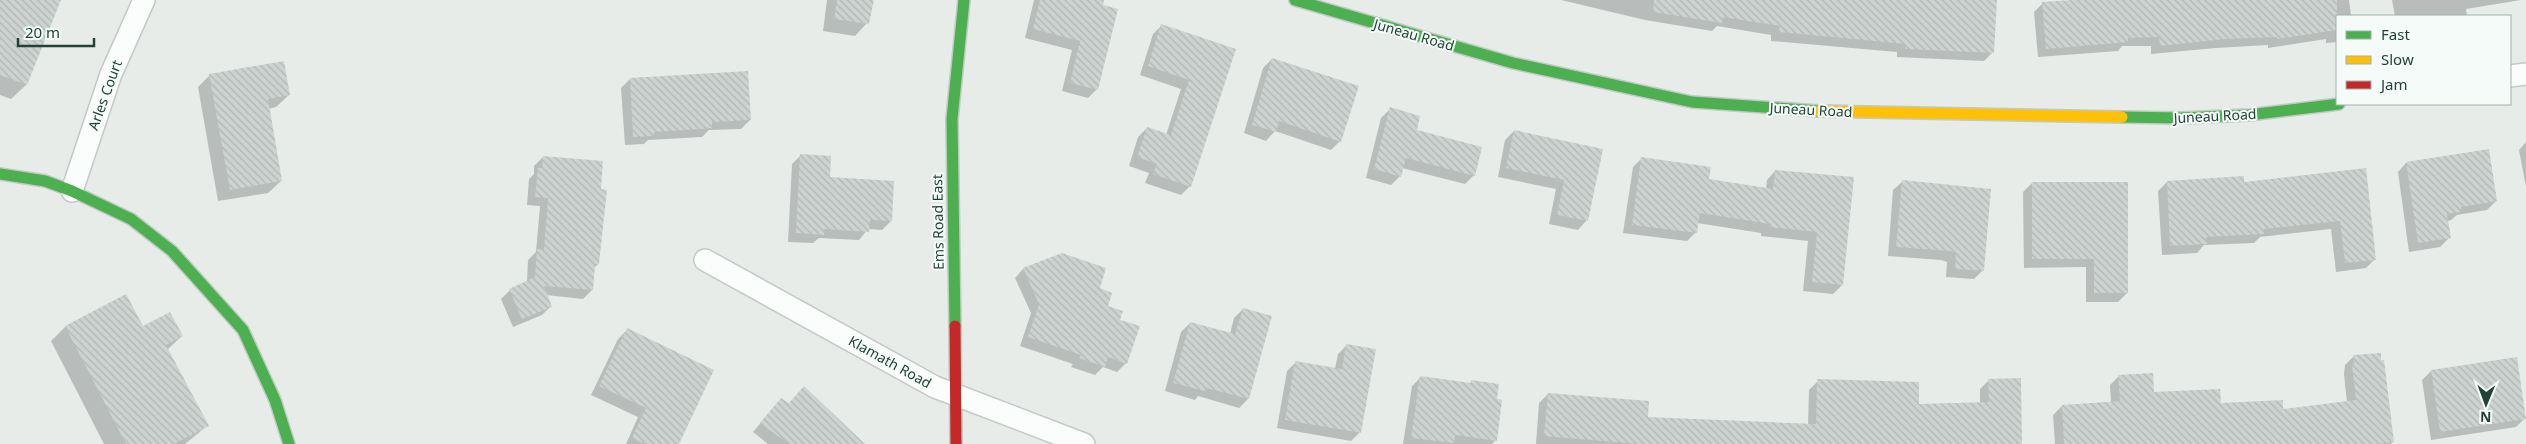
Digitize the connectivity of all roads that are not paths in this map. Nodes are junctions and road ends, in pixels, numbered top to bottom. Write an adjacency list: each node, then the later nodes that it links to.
1 (144, 0): 8 (street, Arles Court)
2 (964, 0): 10 (street, Ems Road East)
3 (1295, 0): 6 (street, Juneau Road)
4 (2526, 74): 5 (street)
5 (2511, 76)
6 (2336, 104)
7 (0, 174): 8 (street)
8 (72, 191): 11 (street)
9 (705, 260): 10 (street, Klamath Road)
10 (955, 395): 12 (street, Ems Road East); 13 (street, Klamath Road)
11 (289, 444)
12 (956, 444)
13 (1084, 444)

